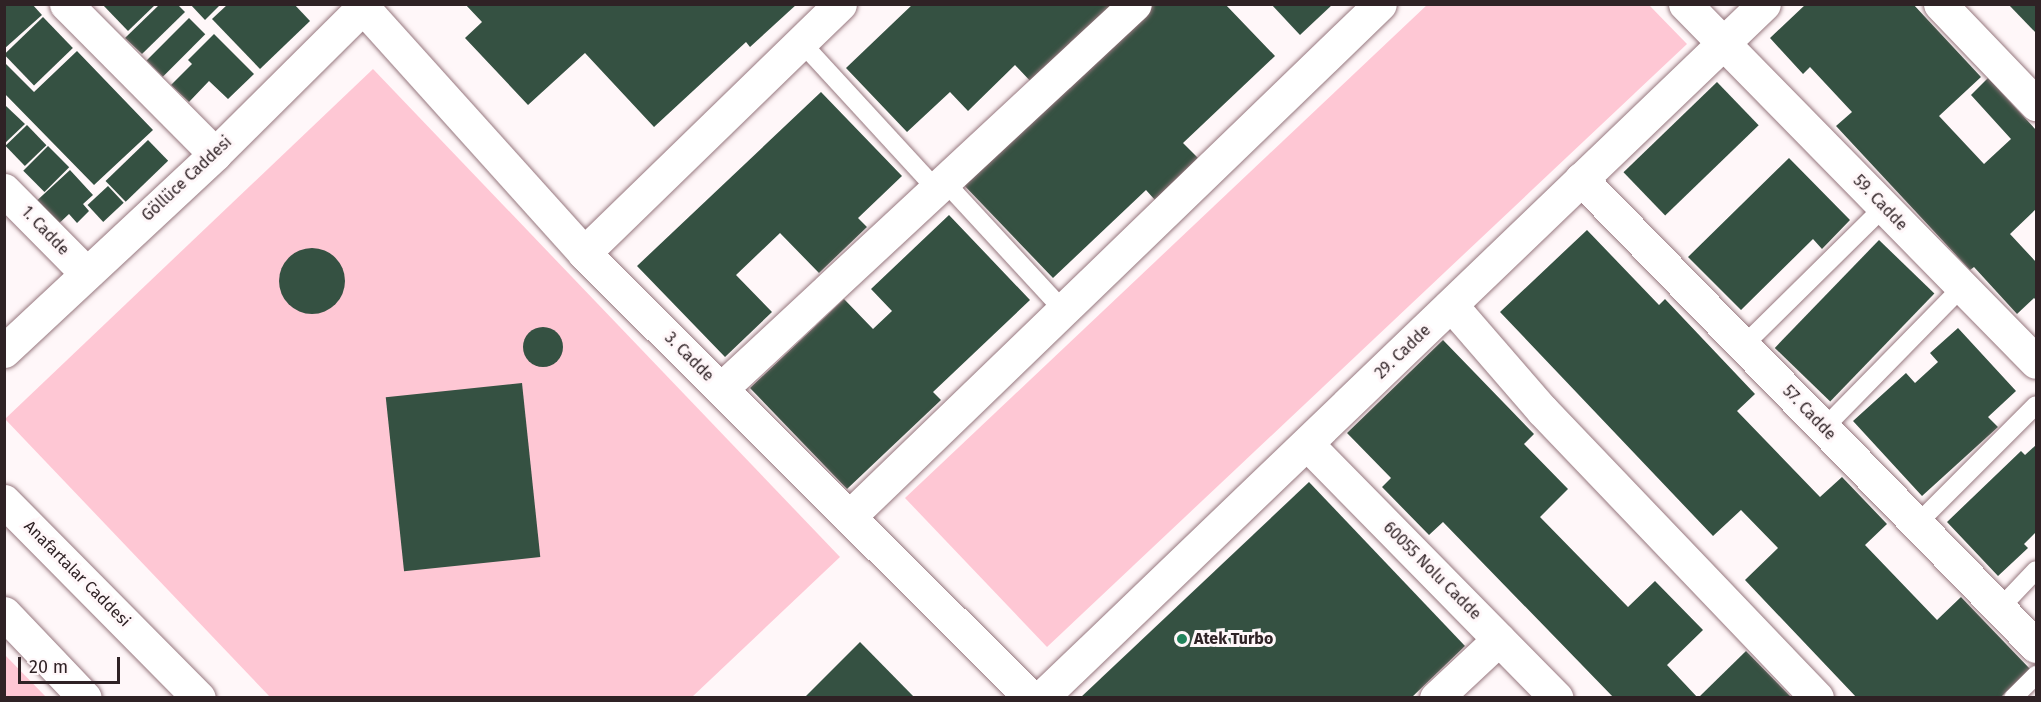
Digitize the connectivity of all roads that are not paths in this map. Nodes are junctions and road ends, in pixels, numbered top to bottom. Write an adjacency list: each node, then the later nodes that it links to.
1 (66, 4): 12 (street)
2 (840, 4): 9 (street)
3 (1135, 4): 14 (street)
4 (1380, 4): 21 (street)
5 (1685, 4): 10 (street, 59. Cadde)
6 (1764, 4): 10 (street, 29. Cadde)
7 (1940, 4): 11 (street)
8 (363, 5): 12 (street, Göllüce Caddesi); 17 (street, 3. Cadde)
9 (801, 42): 14 (lane); 17 (street)
10 (1723, 43): 13 (street, 29. Cadde); 16 (street, 59. Cadde)
11 (2037, 104)
12 (215, 154): 18 (street, Göllüce Caddesi)
13 (1581, 179): 20 (street, 29. Cadde); 22 (street, 57. Cadde)
14 (940, 185): 21 (lane); 25 (street)
15 (4, 190): 18 (street, 1. Cadde)
16 (1884, 207): 19 (street, 59. Cadde); 22 (lane)
17 (584, 253): 25 (street, 3. Cadde)
18 (86, 273): 23 (street, Göllüce Caddesi)
19 (1962, 287): 24 (street, 59. Cadde); 27 (lane)
20 (1451, 305): 28 (street, 29. Cadde); 44 (street)
21 (1063, 310): 30 (street)
22 (1743, 346): 27 (street, 57. Cadde)
23 (4, 351)
24 (2037, 362)
25 (721, 389): 30 (street, 3. Cadde)
26 (2037, 405): 31 (lane)
27 (1824, 428): 31 (street, 57. Cadde)
28 (1307, 444): 35 (street, 60055 Nolu Cadde); 41 (street, 29. Cadde)
29 (4, 501): 39 (street, Anafartalar Caddesi)
30 (849, 517): 40 (street, 3. Cadde)
31 (1917, 524): 33 (street, 57. Cadde)
32 (2037, 570): 33 (lane)
33 (2000, 608): 36 (street, 57. Cadde)
34 (4, 613): 38 (street)
35 (1499, 639): 42 (street); 43 (street, 60055 Nolu Cadde)
36 (2037, 646)
37 (2037, 675): 45 (lane)
38 (85, 698)
39 (200, 698)
40 (1031, 698)
41 (1041, 698)
42 (1436, 698)
43 (1557, 698)
44 (1817, 698)
45 (2013, 698)

